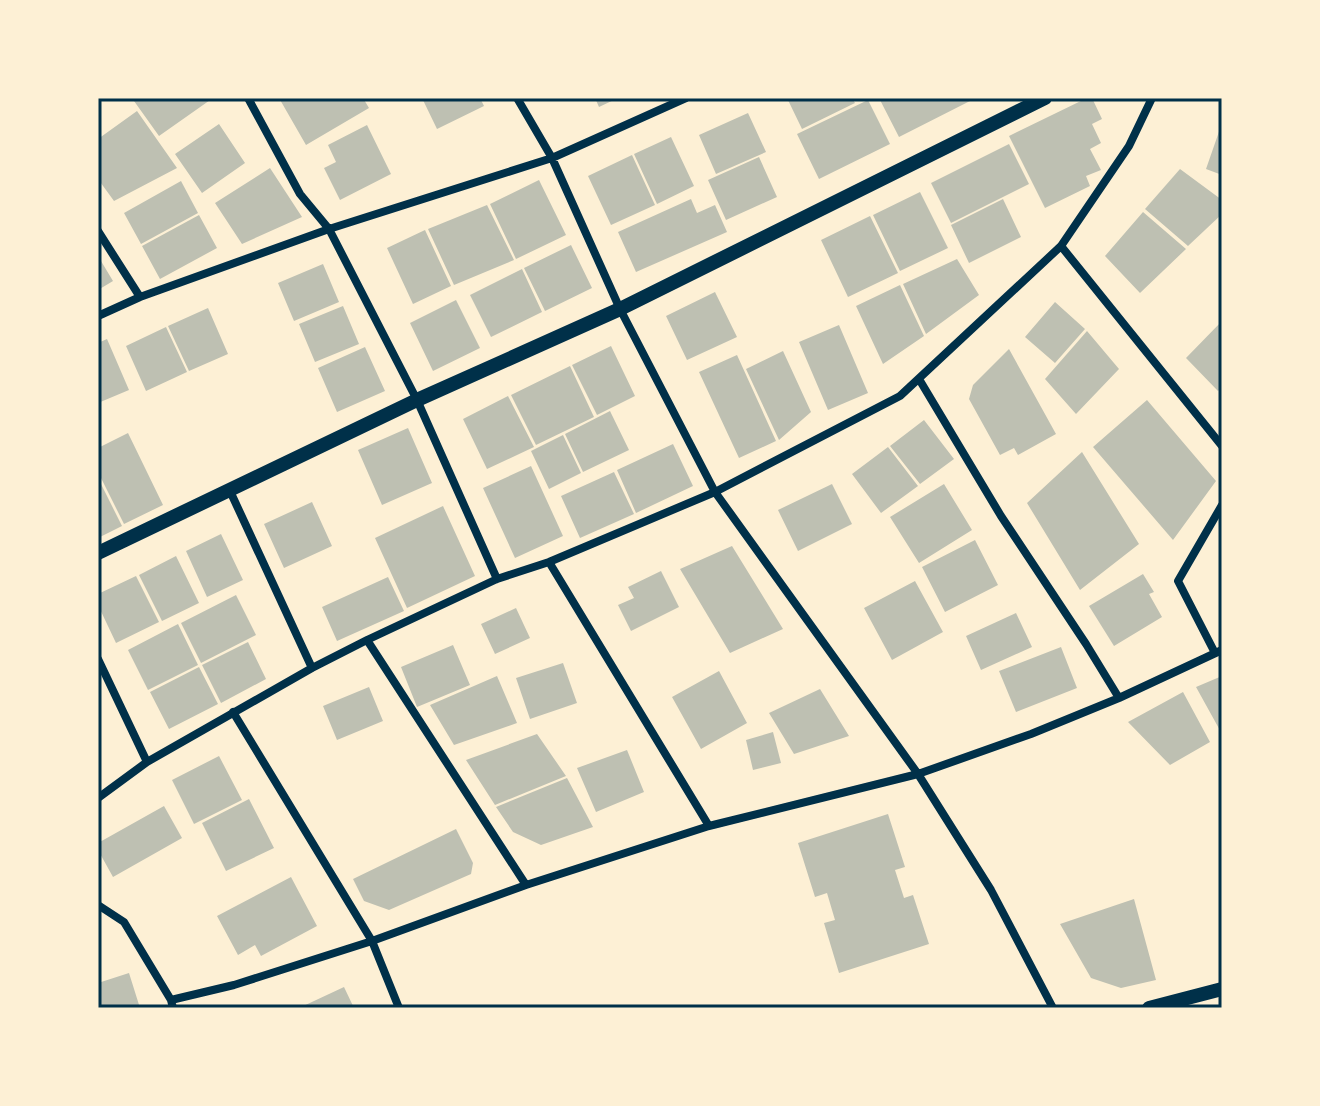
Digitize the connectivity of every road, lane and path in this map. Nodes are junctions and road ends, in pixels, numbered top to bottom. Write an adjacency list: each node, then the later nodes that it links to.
1 (248, 98): 7 (street)
2 (517, 98): 6 (street)
3 (686, 98): 6 (street)
4 (1045, 98): 11 (street)
5 (1152, 98): 9 (street)
6 (552, 158): 7 (street); 11 (street)
7 (329, 229): 10 (street); 14 (street)
8 (98, 231): 10 (street)
9 (1061, 246): 13 (street); 15 (street)
10 (140, 297): 12 (street)
11 (620, 309): 14 (street); 17 (street)
12 (98, 316)
13 (919, 379): 17 (street); 26 (street)
14 (417, 400): 16 (street); 21 (street)
15 (1222, 446)
16 (230, 491): 19 (street); 25 (street)
17 (715, 492): 20 (street); 29 (street)
18 (1222, 505): 23 (street)
19 (98, 553)
20 (549, 562): 21 (street); 31 (street)
21 (497, 579): 22 (street)
22 (367, 640): 25 (street); 32 (street)
23 (1218, 651): 26 (street)
24 (98, 659): 28 (street)
25 (312, 668): 27 (street)
26 (1119, 698): 29 (street)
27 (233, 712): 28 (street); 34 (street)
28 (147, 762): 30 (street)
29 (918, 774): 31 (street); 38 (street)
30 (98, 798)
31 (709, 826): 32 (street)
32 (526, 885): 34 (street)
33 (98, 905): 36 (street)
34 (372, 941): 36 (street); 37 (street)
35 (1222, 989): 39 (street)
36 (172, 1004)
37 (399, 1008)
38 (1053, 1008)
39 (1149, 1008)

